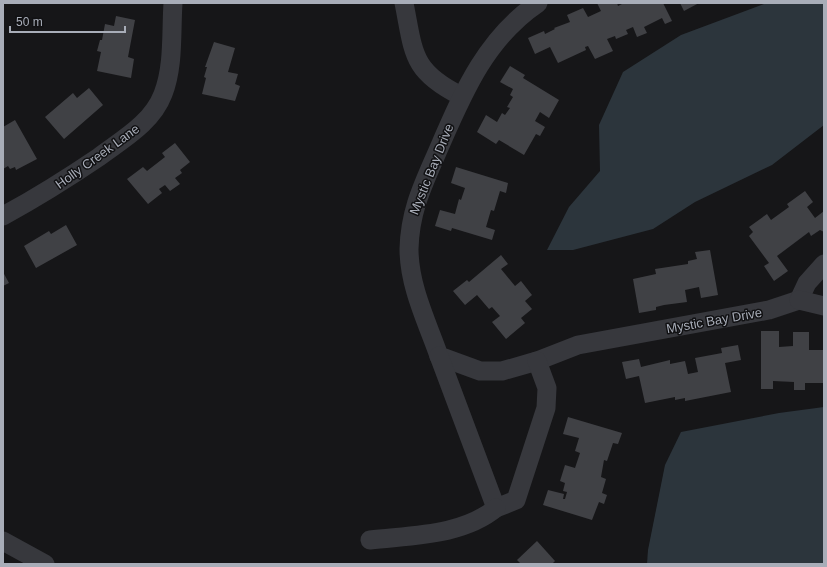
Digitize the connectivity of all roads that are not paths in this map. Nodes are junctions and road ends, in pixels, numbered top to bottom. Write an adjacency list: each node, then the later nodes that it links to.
1 (173, 3): 5 (street, Holly Creek Lane)
2 (404, 3): 4 (street)
3 (538, 3): 4 (street, Mystic Bay Drive)
4 (461, 96): 9 (street, Mystic Bay Drive)
5 (3, 216)
6 (824, 264): 7 (street)
7 (799, 300): 8 (street); 10 (street, Mystic Bay Drive)
8 (824, 306)
9 (439, 356): 10 (street, Mystic Bay Drive); 11 (street, Mystic Bay Drive)
10 (537, 361): 11 (street)
11 (496, 508): 12 (street)
12 (370, 540)
13 (3, 541): 14 (street)
14 (44, 564)

